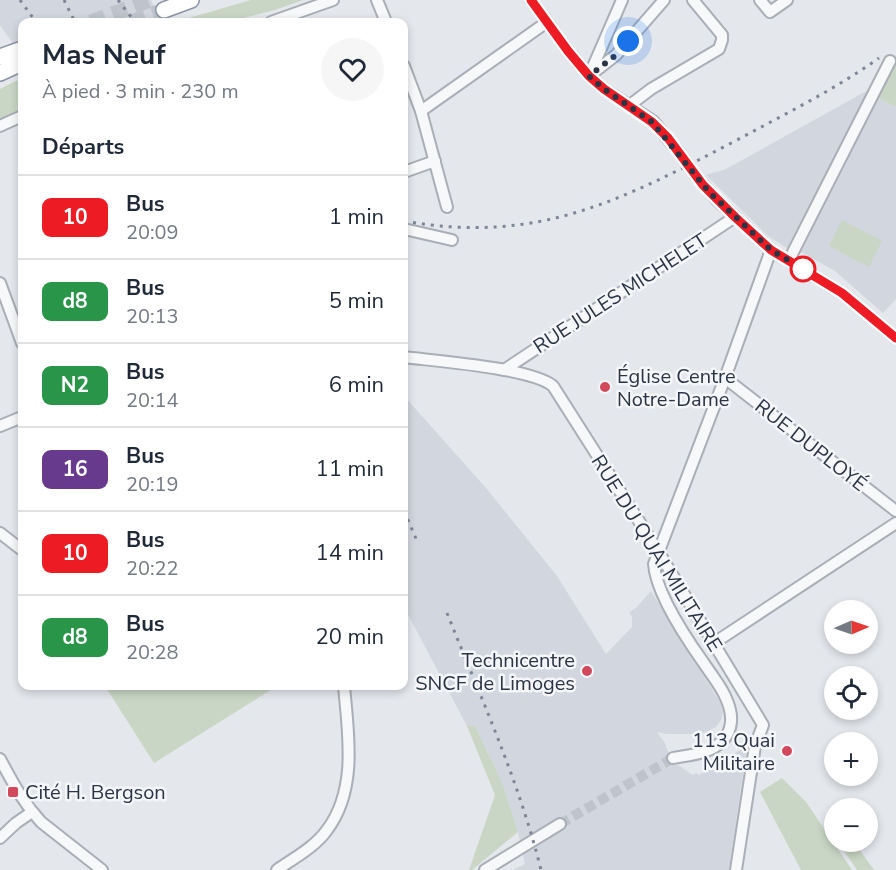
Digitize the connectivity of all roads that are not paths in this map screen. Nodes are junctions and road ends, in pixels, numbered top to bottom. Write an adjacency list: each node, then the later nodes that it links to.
1 (191, 0): 10 (highway)
2 (333, 0): 11 (street)
3 (377, 0): 12 (street)
4 (531, 0): 13 (street)
5 (622, 0): 19 (street)
6 (664, 0): 19 (street)
7 (693, 0): 21 (street)
8 (760, 0): 9 (street)
9 (787, 0)
10 (164, 10)
11 (288, 18)
12 (384, 18)
13 (547, 22): 19 (street); 22 (street)
14 (18, 56): 15 (highway)
15 (0, 57)
16 (18, 59): 18 (highway)
17 (890, 61): 32 (street)
18 (0, 73)
19 (589, 76): 21 (street)
20 (408, 77): 22 (street)
21 (630, 105): 28 (street, bridge)
22 (421, 111): 25 (street)
23 (18, 118): 24 (street)
24 (0, 126)
25 (435, 161): 26 (street); 27 (street)
26 (408, 171)
27 (447, 207)
28 (735, 217): 31 (street); 37 (street, RUE JULES MICHELET)
29 (408, 231): 30 (street)
30 (452, 240)
31 (771, 250): 32 (street); 38 (street)
32 (789, 260): 35 (street)
33 (0, 282): 34 (street)
34 (18, 332)
35 (896, 338)
36 (408, 358): 37 (street, RUE DU QUAI MILITAIRE)
37 (504, 370): 45 (street, RUE DU QUAI MILITAIRE)
38 (725, 378): 41 (street, RUE DUPLOYÉ); 45 (street)
39 (18, 419): 40 (street)
40 (0, 426)
41 (896, 511)
42 (896, 523): 46 (street)
43 (0, 533): 44 (street)
44 (18, 547)
45 (658, 551): 46 (street, RUE DU QUAI MILITAIRE); 48 (street)
46 (714, 643): 56 (street, RUE DU QUAI MILITAIRE)
47 (344, 690): 54 (street)
48 (673, 758)
49 (0, 759): 50 (street)
50 (32, 812): 52 (street); 53 (street)
51 (560, 824): 55 (street)
52 (0, 838)
53 (102, 870)
54 (277, 870)
55 (485, 870)
56 (736, 870)

